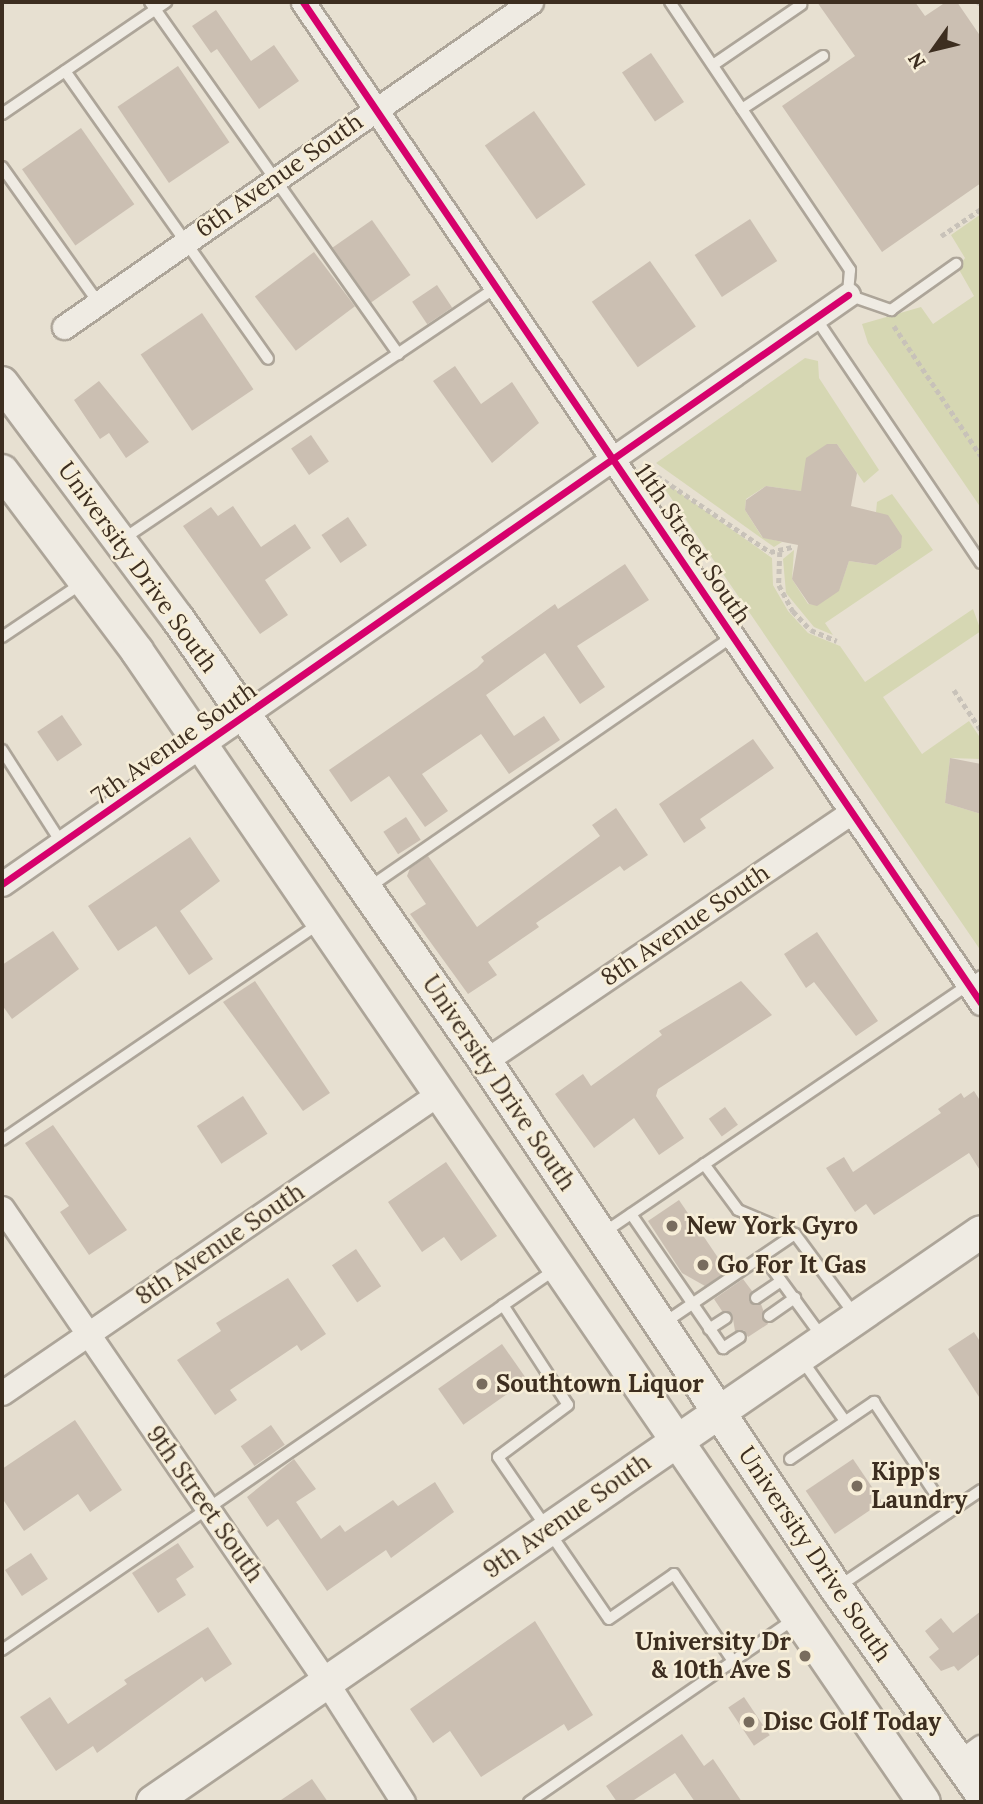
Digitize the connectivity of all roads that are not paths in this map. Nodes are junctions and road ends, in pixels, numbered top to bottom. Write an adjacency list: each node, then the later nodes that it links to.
1 (166, 2): 6 (lane)
2 (303, 2): 10 (street, 11th Street South)
3 (531, 2): 10 (street, 6th Avenue South)
4 (670, 2): 8 (lane)
5 (801, 5): 8 (lane)
6 (152, 6): 9 (lane); 14 (lane)
7 (823, 56): 11 (lane)
8 (713, 65): 11 (lane)
9 (65, 71): 12 (lane); 15 (lane)
10 (375, 108): 14 (street, 6th Avenue South); 17 (street, 11th Street South)
11 (743, 109): 18 (lane)
12 (2, 114)
13 (2, 167): 19 (lane)
14 (274, 178): 15 (street, 6th Avenue South); 22 (lane)
15 (184, 240): 19 (street, 6th Avenue South); 23 (lane)
16 (956, 264): 18 (lane)
17 (496, 287): 22 (lane); 25 (street, 11th Street South)
18 (848, 295): 20 (street, 7th Avenue South)
19 (98, 302): 21 (street, 6th Avenue South)
20 (817, 320): 25 (street, 7th Avenue South); 28 (lane)
21 (64, 327)
22 (398, 354): 27 (lane)
23 (268, 359)
24 (2, 383): 27 (main road, University Drive South)
25 (614, 462): 31 (street, 11th Street South); 32 (street, 7th Avenue South)
26 (2, 471): 29 (main road, University Drive South)
27 (121, 541): 32 (main road, University Drive South)
28 (981, 563)
29 (85, 581): 30 (lane); 33 (main road, University Drive South)
30 (2, 637)
31 (732, 637): 35 (street, 11th Street South); 38 (lane)
32 (246, 718): 33 (street, 7th Avenue South); 38 (main road, University Drive South)
33 (201, 748): 36 (street, 7th Avenue South); 39 (main road, University Drive South)
34 (2, 750): 36 (lane)
35 (850, 813): 40 (street, 11th Street South); 41 (street, 8th Avenue South)
36 (62, 844): 37 (street, 7th Avenue South)
37 (2, 884)
38 (366, 890): 41 (main road, University Drive South)
39 (320, 923): 42 (main road, University Drive South); 43 (lane)
40 (977, 988): 44 (lane)
41 (485, 1061): 48 (main road, University Drive South)
42 (438, 1094): 51 (main road, University Drive South); 62 (street, 8th Avenue South)
43 (2, 1140)
44 (704, 1164): 46 (lane); 49 (lane)
45 (2, 1208): 62 (street, 9th Street South)
46 (631, 1214): 48 (lane); 55 (lane)
47 (981, 1232): 58 (main road, 9th Avenue South)
48 (601, 1234): 60 (main road, University Drive South)
49 (795, 1234): 50 (lane); 58 (lane)
50 (763, 1256): 52 (lane); 55 (lane)
51 (559, 1266): 56 (lane); 68 (main road, University Drive South)
52 (781, 1281): 53 (lane); 54 (lane)
53 (756, 1298)
54 (794, 1298): 57 (lane); 64 (lane)
55 (692, 1304): 60 (lane); 61 (lane)
56 (503, 1305): 71 (lane); 73 (lane)
57 (769, 1317)
58 (857, 1317): 64 (main road, 9th Avenue South)
59 (726, 1318): 61 (lane)
60 (662, 1325): 66 (main road, University Drive South)
61 (709, 1329): 63 (lane)
62 (88, 1334): 65 (street, 8th Avenue South); 71 (street, 9th Street South)
63 (740, 1337)
64 (812, 1348): 66 (main road, 9th Avenue South); 67 (lane)
65 (2, 1393)
66 (719, 1411): 68 (main road, 9th Avenue South); 74 (main road, University Drive South)
67 (845, 1421): 69 (lane); 72 (lane)
68 (674, 1440): 73 (main road, 9th Avenue South); 75 (main road, University Drive South)
69 (790, 1459)
70 (981, 1490): 72 (lane)
71 (209, 1510): 76 (lane); 78 (street, 9th Street South)
72 (948, 1513): 74 (lane)
73 (548, 1530): 77 (lane); 78 (main road, 9th Avenue South)
74 (836, 1588): 79 (main road, University Drive South)
75 (795, 1619): 77 (lane); 81 (main road, University Drive South)
76 (2, 1650)
77 (733, 1661): 84 (lane)
78 (327, 1683): 82 (main road, 9th Avenue South); 83 (street, 9th Street South)
79 (970, 1755): 80 (main road, University Drive South)
80 (981, 1793)
81 (914, 1799)
82 (153, 1802)
83 (403, 1802)
84 (529, 1802)

